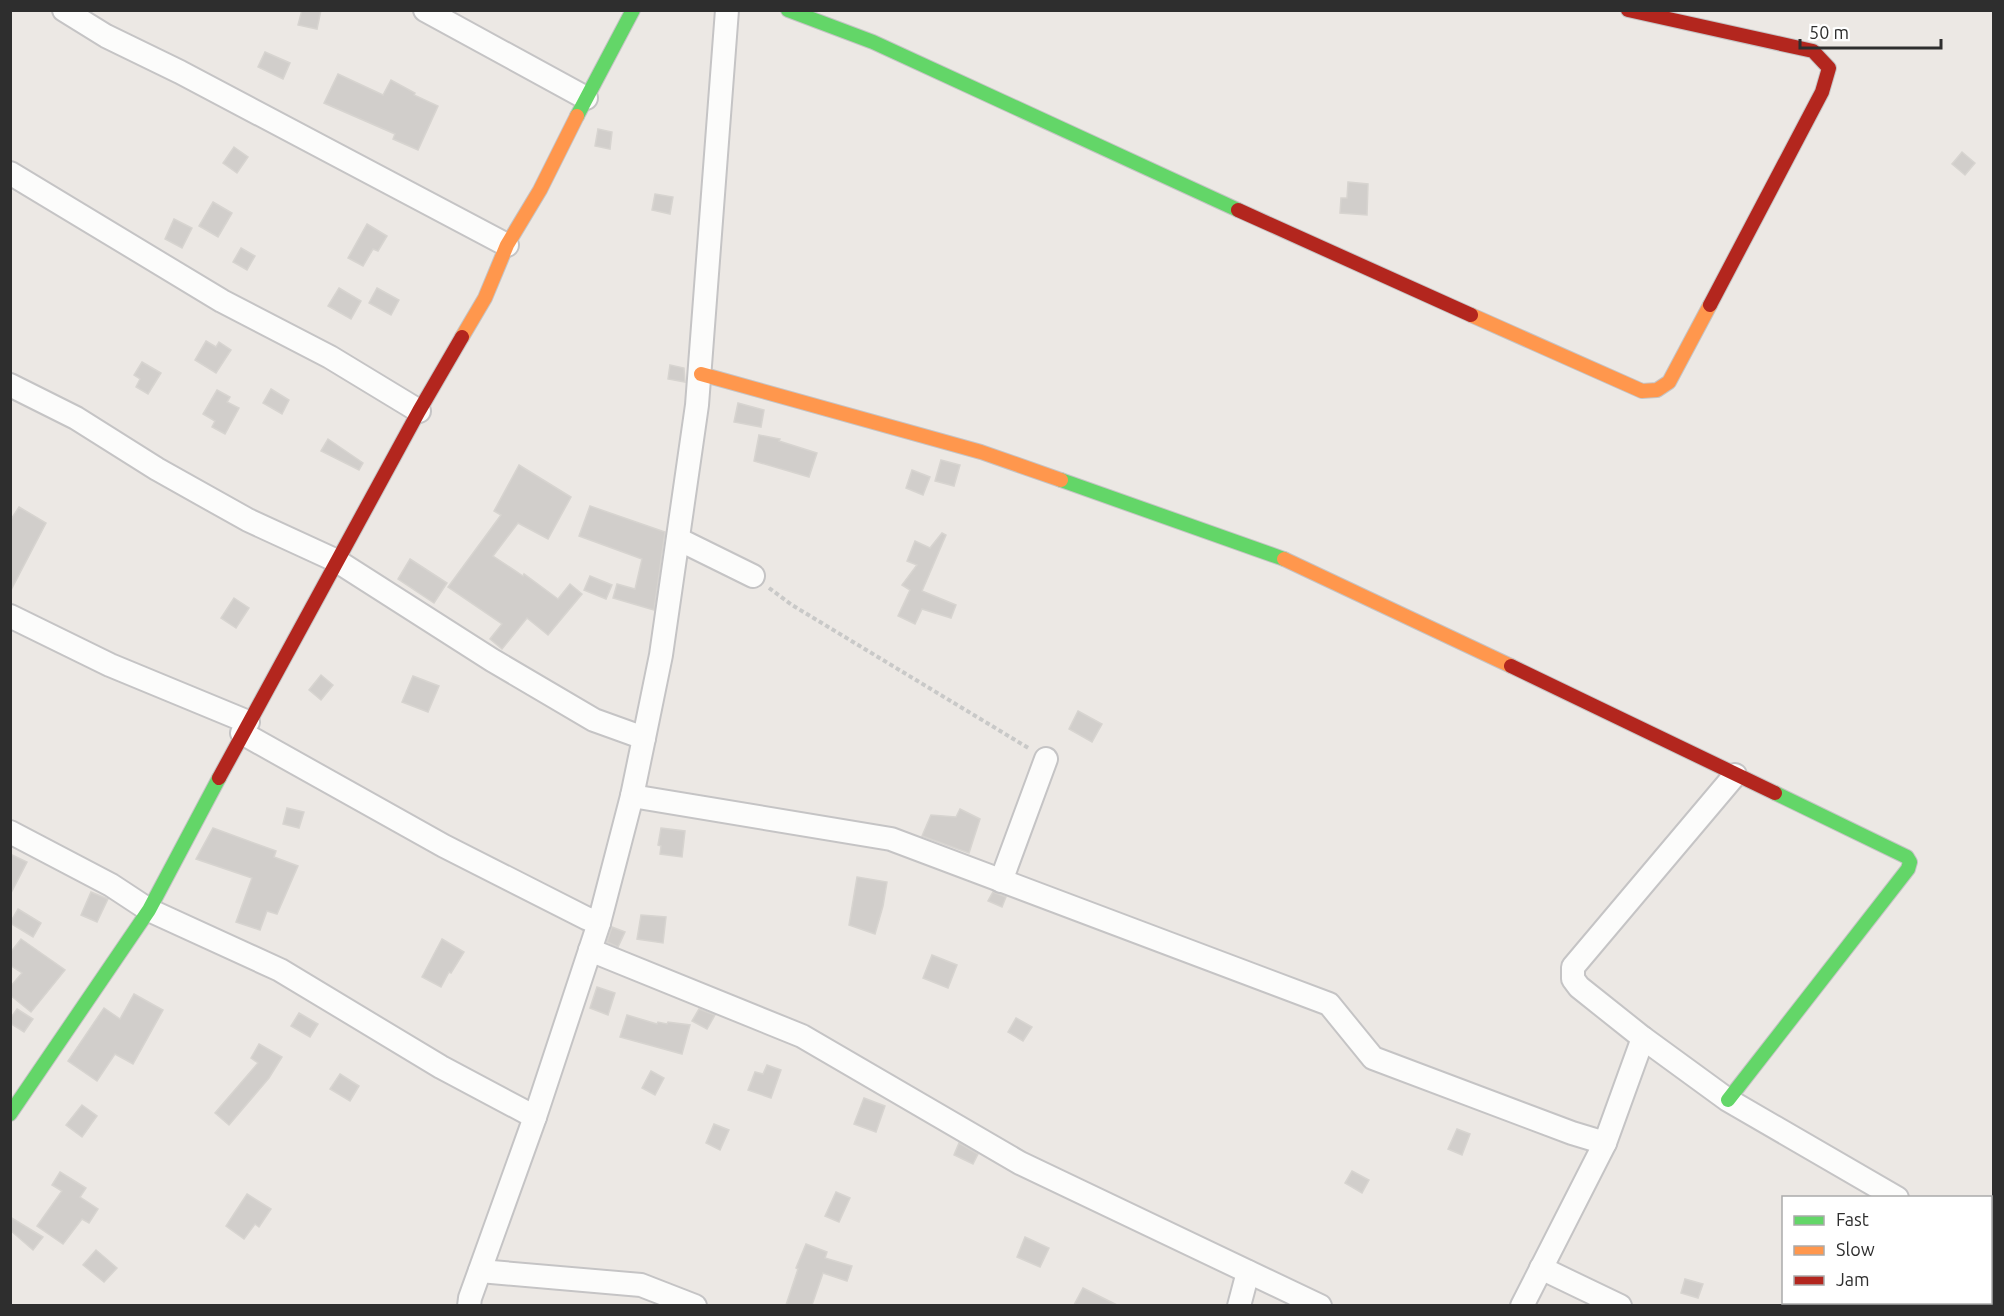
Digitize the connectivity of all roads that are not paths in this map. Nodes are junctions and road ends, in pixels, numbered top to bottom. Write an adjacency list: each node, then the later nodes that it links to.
1 (64, 10): 9 (street)
2 (425, 10): 7 (street)
3 (633, 10): 7 (street)
4 (728, 10): 10 (street)
5 (788, 10): 6 (street)
6 (1628, 10)
7 (586, 98): 9 (street)
8 (10, 173): 12 (street)
9 (507, 245): 12 (street)
10 (701, 374): 13 (street); 20 (street)
11 (10, 385): 14 (street)
12 (419, 411): 14 (street)
13 (678, 539): 15 (street); 18 (street)
14 (337, 561): 17 (street); 18 (street)
15 (753, 576)
16 (10, 616): 17 (street)
17 (245, 727): 24 (street); 25 (street)
18 (644, 738): 21 (street)
19 (1046, 759): 23 (street)
20 (1734, 775): 27 (street); 28 (street)
21 (632, 796): 23 (street); 25 (street)
22 (10, 832): 24 (street)
23 (1001, 881): 31 (street)
24 (149, 910): 29 (street); 30 (street)
25 (599, 922): 26 (street)
26 (590, 950): 30 (street); 35 (street)
27 (1643, 1038): 28 (street); 31 (street)
28 (1728, 1100): 32 (street)
29 (10, 1114)
30 (535, 1117): 34 (street)
31 (1605, 1143): 33 (street)
32 (1896, 1196)
33 (1541, 1268): 40 (street); 41 (street)
34 (480, 1271): 36 (street); 37 (street)
35 (1248, 1272): 38 (street); 39 (street)
36 (469, 1305)
37 (695, 1305)
38 (1239, 1305)
39 (1320, 1305)
40 (1522, 1305)
41 (1620, 1305)

